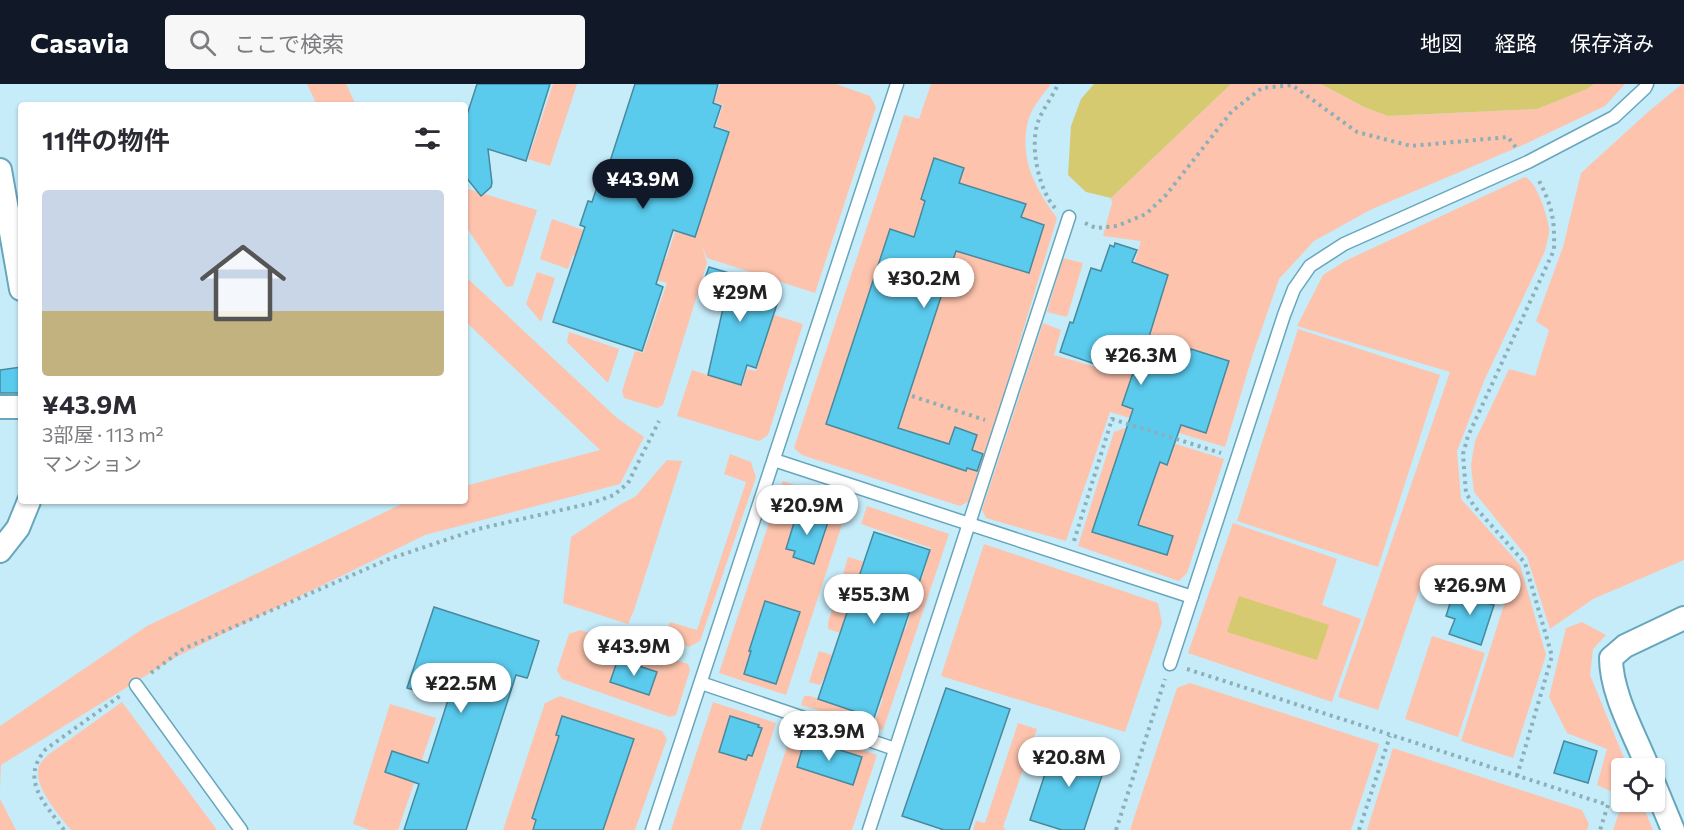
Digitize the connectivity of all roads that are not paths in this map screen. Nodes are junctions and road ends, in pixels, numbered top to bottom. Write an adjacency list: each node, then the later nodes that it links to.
1 (897, 84): 8 (lane)
2 (1647, 84): 12 (lane)
3 (0, 170): 5 (street)
4 (1069, 217): 10 (lane)
5 (18, 272)
6 (0, 407): 7 (street)
7 (18, 407)
8 (774, 460): 10 (lane); 15 (lane)
9 (28, 504): 11 (street)
10 (969, 522): 12 (lane); 17 (lane)
11 (0, 550)
12 (1192, 597): 14 (lane)
13 (1684, 618): 18 (street)
14 (1170, 664)
15 (701, 683): 17 (lane); 21 (lane)
16 (136, 685): 20 (lane)
17 (895, 749): 22 (lane)
18 (1644, 758)
19 (1665, 811): 23 (street)
20 (241, 830)
21 (652, 830)
22 (868, 830)
23 (1673, 830)

